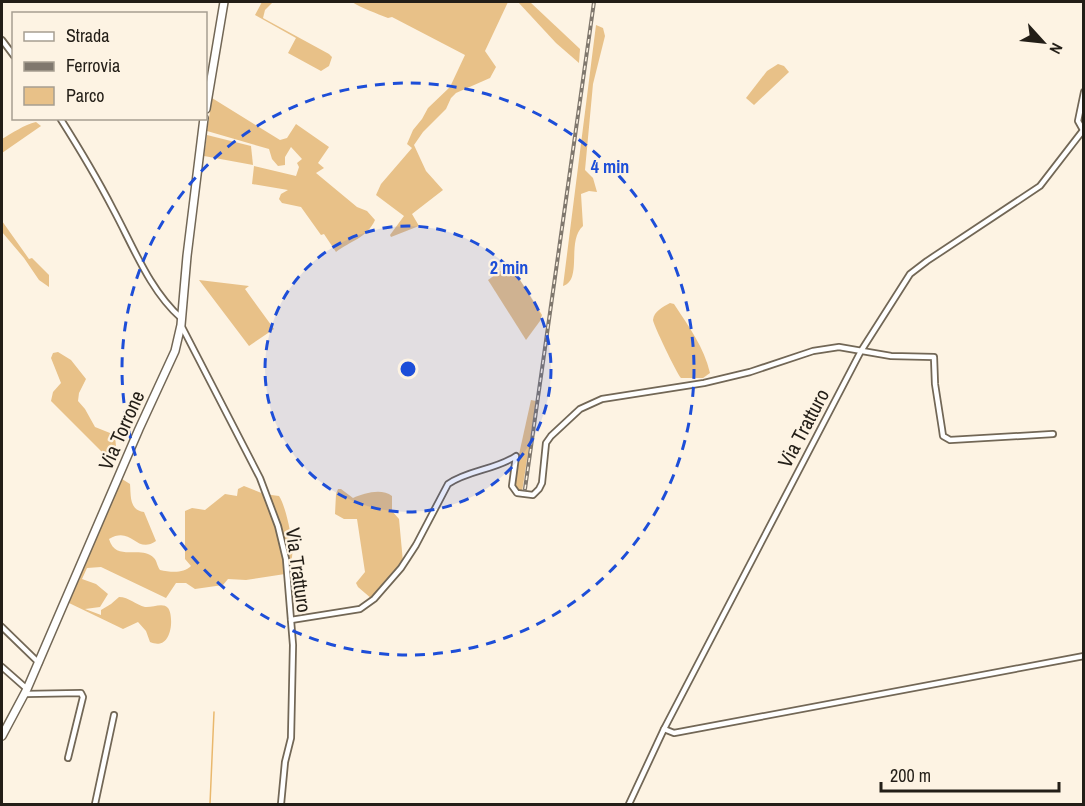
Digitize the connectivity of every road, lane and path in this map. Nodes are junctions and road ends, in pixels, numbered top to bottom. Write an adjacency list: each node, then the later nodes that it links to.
1 (224, 2): 5 (main road)
2 (2, 40): 3 (street)
3 (12, 53)
4 (1083, 92): 8 (street)
5 (207, 103)
6 (61, 120): 9 (street, Via Tratturo)
7 (204, 120): 9 (main road, Via Torrone)
8 (1083, 130): 10 (street, Via Tratturo)
9 (182, 322): 12 (street, Via Tratturo); 15 (main road, Via Torrone)
10 (861, 351): 11 (street); 12 (street); 19 (street, Via Tratturo)
11 (1053, 434)
12 (291, 620): 23 (street, Via Tratturo)
13 (2, 627): 15 (street)
14 (1083, 656): 19 (street)
15 (39, 663): 17 (main road, Via Torrone)
16 (2, 667): 17 (street)
17 (26, 691): 20 (main road, Via Torrone); 21 (street)
18 (114, 715): 22 (street)
19 (664, 729): 24 (street, Via Tratturo)
20 (2, 736)
21 (68, 758)
22 (95, 804)
23 (281, 804)
24 (629, 804)

